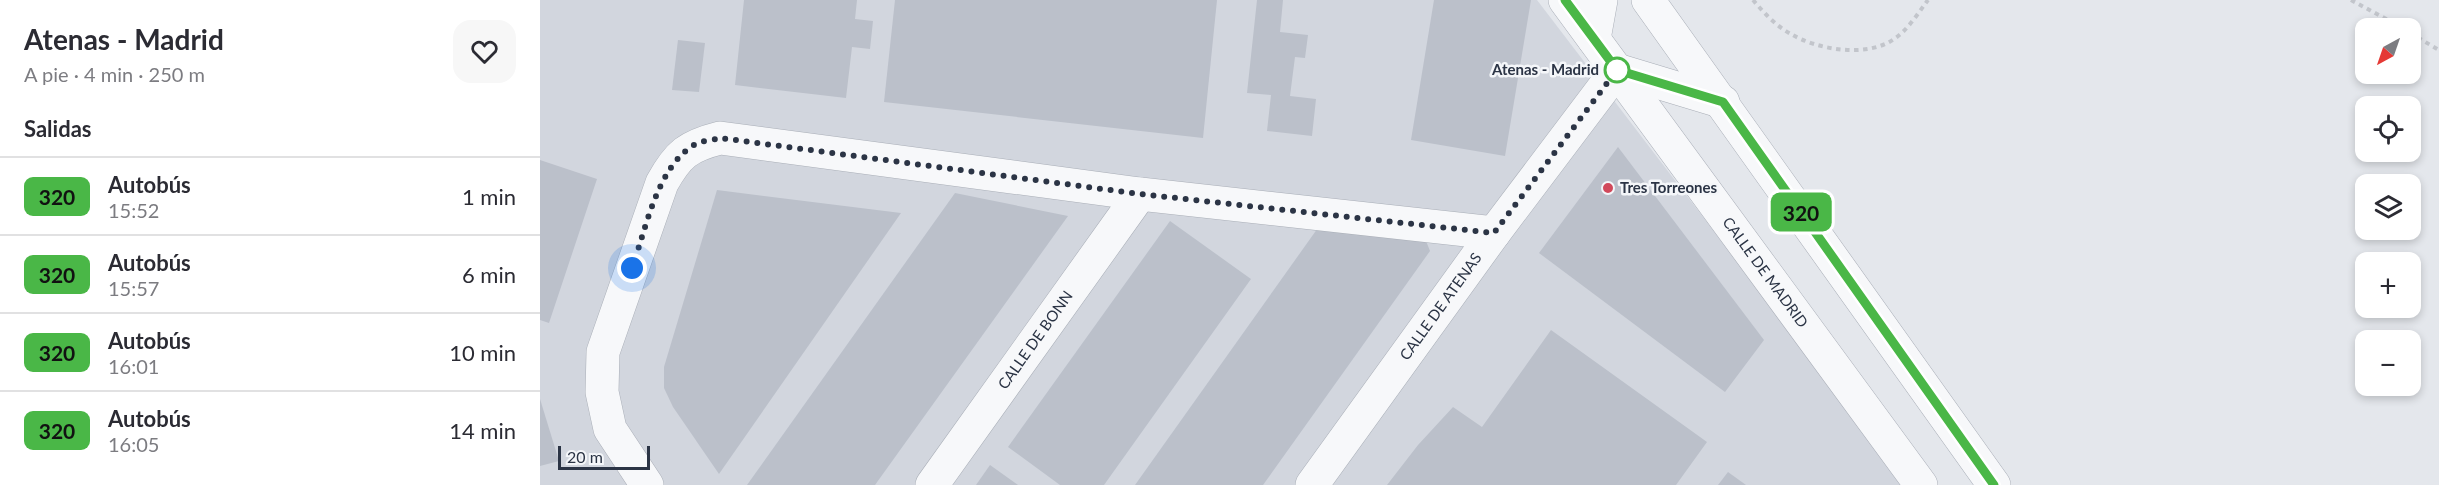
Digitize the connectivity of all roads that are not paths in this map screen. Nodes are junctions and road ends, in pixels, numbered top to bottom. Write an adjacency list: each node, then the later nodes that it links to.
1 (1565, 0): 4 (street, CALLE DE MADRID)
2 (1601, 0): 4 (street)
3 (1648, 0): 6 (street)
4 (1594, 39): 5 (street, CALLE DE MADRID)
5 (1617, 70): 6 (street); 8 (street, CALLE DE ATENAS); 12 (street, CALLE DE MADRID)
6 (1723, 102): 13 (street)
7 (1140, 194): 8 (street); 9 (street); 10 (street, CALLE DE BONN)
8 (1494, 233): 11 (street, CALLE DE ATENAS)
9 (647, 485)
10 (932, 485)
11 (1312, 485)
12 (1921, 485)
13 (1994, 485)

